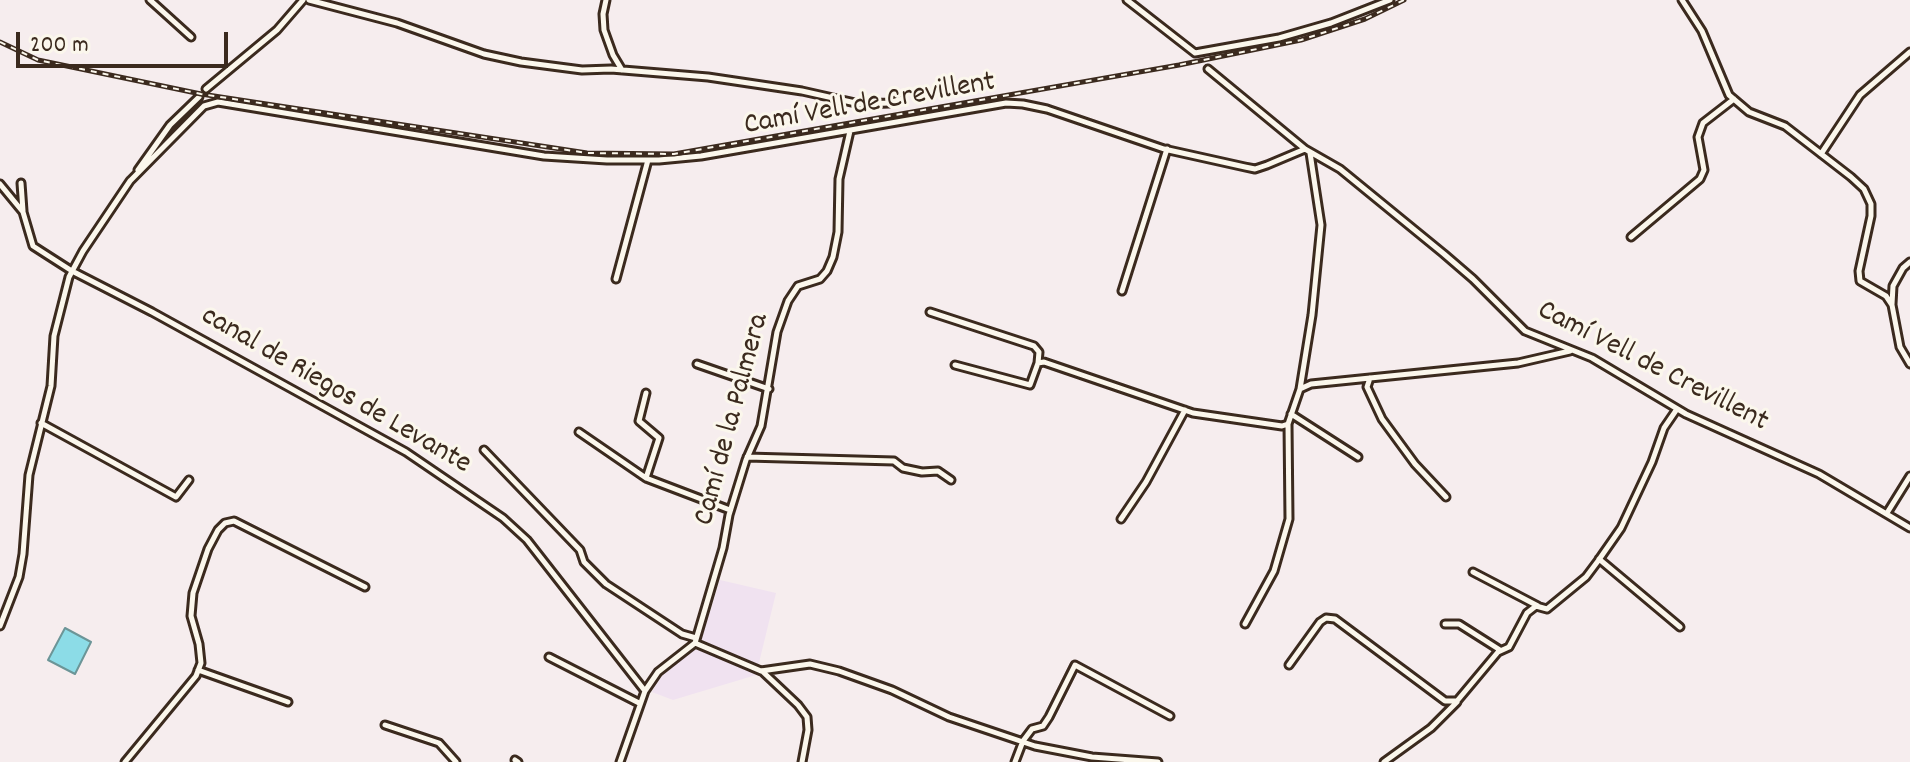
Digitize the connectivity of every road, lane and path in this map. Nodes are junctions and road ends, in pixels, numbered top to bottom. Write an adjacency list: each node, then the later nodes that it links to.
1 (150, 0): 7 (street)
2 (306, 0): 10 (street); 11 (street)
3 (606, 0): 10 (street)
4 (1127, 0): 5 (street)
5 (1390, 0)
6 (1682, 0): 14 (street)
7 (191, 37)
8 (1910, 52): 18 (street)
9 (1208, 69): 17 (street)
10 (622, 70): 13 (street)
11 (206, 89)
12 (199, 97): 20 (street)
13 (902, 99)
14 (1734, 99): 18 (street); 24 (street)
15 (850, 131): 16 (street, Camí Vell de Crevillent); 19 (street, Camí Vell de Crevillent); 37 (street, Camí de la Palmera)
16 (1167, 149): 17 (street, Camí Vell de Crevillent); 28 (street)
17 (1308, 150): 31 (street, Camí Vell de Crevillent); 38 (street)
18 (1821, 154): 29 (street)
19 (648, 160): 20 (street, Camí Vell de Crevillent); 27 (street)
20 (130, 181): 26 (street)
21 (21, 183): 23 (street)
22 (0, 184): 23 (street)
23 (23, 212): 26 (street, canal de Riegos de Levante)
24 (1631, 237)
25 (1910, 262): 29 (street)
26 (72, 271): 43 (street); 72 (street, canal de Riegos de Levante)
27 (616, 279)
28 (1122, 291)
29 (1892, 305): 34 (street)
30 (930, 312): 32 (street)
31 (1571, 351): 36 (street); 40 (street, Camí Vell de Crevillent)
32 (1038, 363): 35 (street); 41 (street)
33 (697, 364): 37 (street)
34 (1910, 364)
35 (955, 365)
36 (1370, 378): 38 (street); 53 (street)
37 (769, 389): 47 (street, Camí de la Palmera)
38 (1300, 389): 42 (street)
39 (646, 393): 50 (street)
40 (1677, 409): 55 (street, Camí Vell de Crevillent); 58 (street)
41 (1185, 410): 44 (street); 56 (street)
42 (1291, 414): 44 (street); 48 (street)
43 (41, 423): 51 (street); 64 (street)
44 (1288, 424): 62 (street)
45 (579, 432): 50 (street)
46 (484, 450): 66 (street)
47 (747, 457): 52 (street); 54 (street, Camí de la Palmera)
48 (1358, 457)
49 (1910, 476): 55 (street)
50 (646, 478): 54 (street)
51 (189, 480)
52 (951, 480)
53 (1446, 497)
54 (730, 510): 66 (street, Camí de la Palmera)
55 (1887, 513): 57 (street, Camí Vell de Crevillent)
56 (1121, 519)
57 (1910, 528)
58 (1599, 559): 61 (street); 65 (street)
59 (1473, 572): 61 (street)
60 (365, 587): 70 (street)
61 (1539, 607): 67 (street)
62 (1245, 624)
63 (1445, 624): 67 (street)
64 (0, 626)
65 (1680, 627)
66 (696, 641): 71 (street); 72 (street)
67 (1501, 651): 73 (street)
68 (549, 657): 75 (street)
69 (1289, 665): 73 (street)
70 (198, 670): 74 (street); 79 (street)
71 (761, 671): 78 (street); 82 (street)
72 (645, 691): 75 (street)
73 (1457, 701): 85 (street)
74 (288, 702)
75 (639, 703): 81 (street)
76 (1170, 716): 78 (street)
77 (385, 725): 80 (street)
78 (1023, 741): 83 (street); 84 (street)
79 (125, 762)
80 (456, 762)
81 (620, 762)
82 (802, 762)
83 (1015, 762)
84 (1158, 762)
85 (1384, 762)

